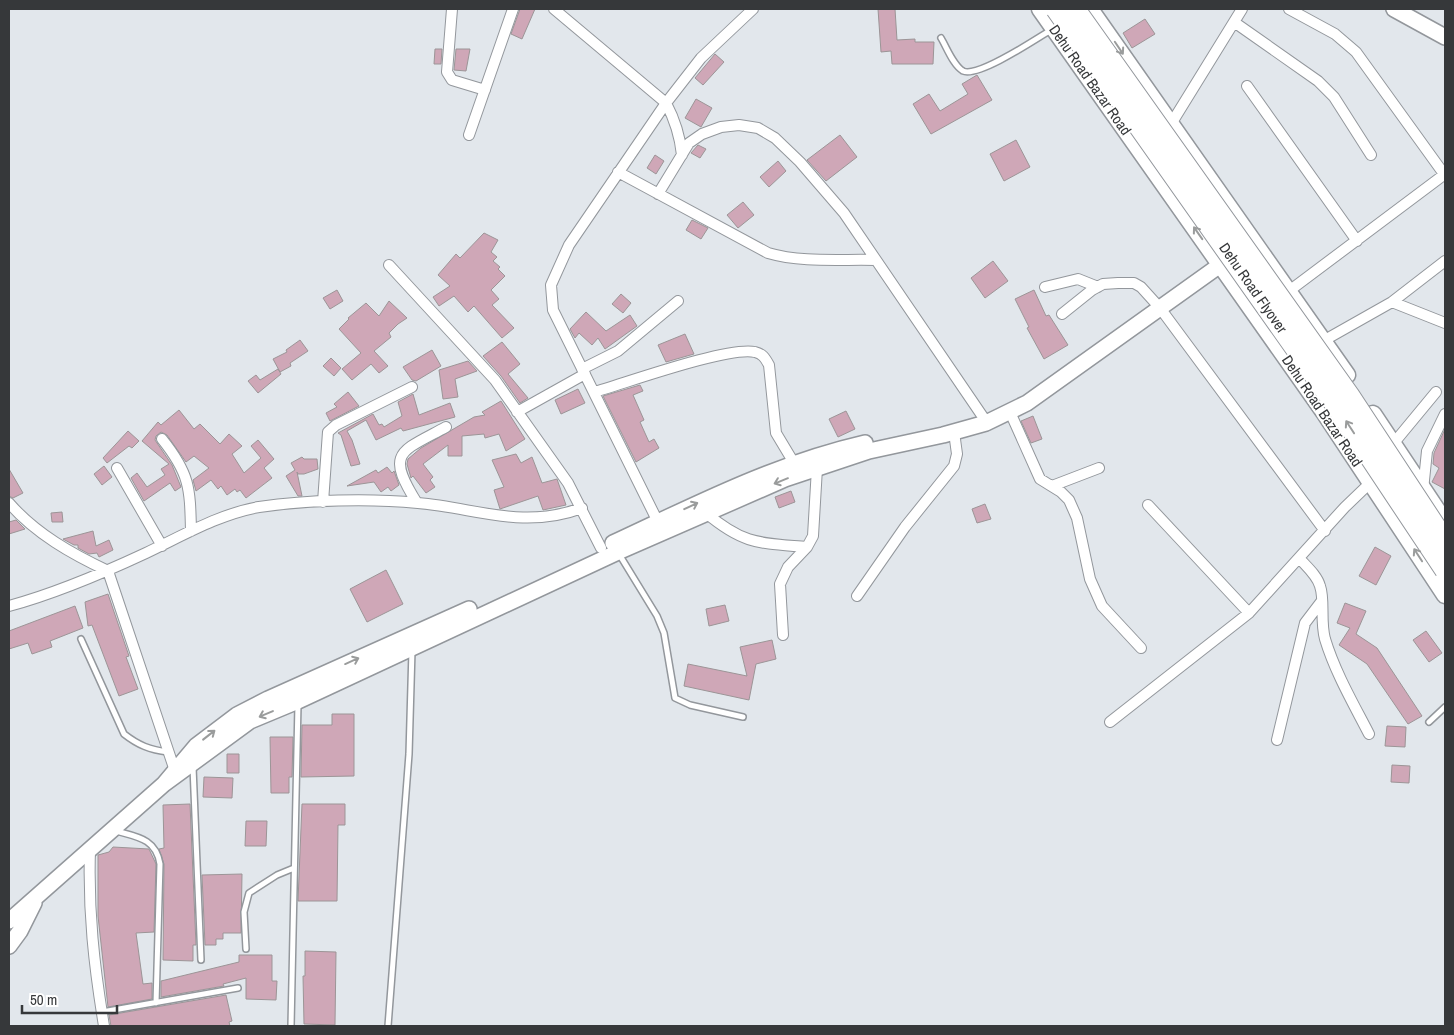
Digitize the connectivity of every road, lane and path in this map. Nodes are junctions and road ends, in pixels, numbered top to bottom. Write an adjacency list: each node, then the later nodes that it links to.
1 (452, 9): 17 (street)
2 (513, 9): 17 (street)
3 (554, 9): 18 (street)
4 (753, 9): 18 (street)
5 (1040, 9): 13 (main road, Dehu Road Bazar Road)
6 (1056, 9): 77 (highway, Dehu Road Flyover, one-way to 6, bridge)
7 (1075, 9): 71 (highway, Dehu Road Flyover, bridge)
8 (1090, 9): 19 (main road, one-way to 19)
9 (1242, 9): 12 (street)
10 (1289, 9): 24 (street)
11 (1394, 9): 14 (street)
12 (1234, 22): 19 (street); 21 (street)
13 (1054, 29): 15 (lane); 30 (main road, Dehu Road Bazar Road, one-way to 13)
14 (1445, 37)
15 (941, 38)
16 (1247, 86): 27 (street)
17 (485, 90): 20 (street)
18 (666, 103): 22 (street); 23 (street)
19 (1171, 124): 26 (main road)
20 (469, 136)
21 (1371, 155)
22 (682, 156): 25 (street); 28 (street)
23 (618, 172): 25 (street); 41 (street)
24 (1445, 174): 27 (street)
25 (658, 194): 28 (street)
26 (1253, 240): 30 (street); 34 (main road)
27 (1357, 242): 34 (street)
28 (876, 260): 49 (street)
29 (1445, 261): 36 (street)
30 (1221, 265): 37 (street); 58 (main road, Dehu Road Bazar Road)
31 (389, 266): 46 (street)
32 (1044, 287): 33 (street)
33 (1098, 287): 37 (street); 38 (street)
34 (1289, 291): 40 (main road)
35 (678, 301): 41 (street)
36 (1392, 302): 39 (street); 40 (street)
37 (1160, 308): 45 (street); 70 (street)
38 (1062, 314)
39 (1445, 323)
40 (1323, 340): 53 (main road)
41 (584, 371): 43 (street); 46 (street)
42 (412, 387): 61 (street)
43 (594, 392): 54 (street); 67 (street)
44 (1436, 392): 53 (street)
45 (1027, 403): 47 (street); 49 (street)
46 (517, 412): 65 (street)
47 (1010, 412): 51 (street); 59 (street)
48 (1445, 414): 60 (street)
49 (983, 417): 54 (street)
50 (446, 427): 63 (street)
51 (954, 432): 56 (street); 80 (street)
52 (162, 439): 69 (street)
53 (1393, 444): 60 (main road)
54 (794, 462): 67 (street, one-way to 54)
55 (117, 468): 72 (street)
56 (817, 468): 66 (street, one-way to 66); 73 (street)
57 (1099, 468): 59 (street)
58 (1370, 483): 70 (street); 79 (main road, Dehu Road Bazar Road, one-way to 58)
59 (1052, 486): 87 (street)
60 (1423, 490): 68 (main road)
61 (324, 502): 63 (street); 69 (street)
62 (9, 503): 78 (street)
63 (417, 503): 65 (street)
64 (1148, 505): 83 (street)
65 (582, 508): 74 (street)
66 (706, 513): 73 (street); 75 (street)
67 (658, 522): 74 (street)
68 (1445, 522)
69 (191, 531): 72 (street)
70 (1325, 531): 76 (street)
71 (1445, 541)
72 (162, 546): 78 (street)
73 (807, 547): 85 (street)
74 (601, 548): 84 (street)
75 (618, 552): 84 (street); 91 (lane)
76 (1299, 558): 81 (street); 83 (street)
77 (1445, 570)
78 (108, 571): 82 (street); 96 (street)
79 (1445, 595)
80 (857, 596)
81 (1321, 602): 94 (street); 95 (street)
82 (9, 606)
83 (1249, 613): 92 (street)
84 (456, 620): 88 (street); 98 (street, one-way to 84)
85 (783, 635)
86 (82, 639): 96 (lane)
87 (1141, 648)
88 (412, 649): 89 (street); 114 (lane)
89 (298, 701): 97 (street, one-way to 97); 102 (lane)
90 (1445, 707): 93 (lane)
91 (743, 717)
92 (1110, 722)
93 (1429, 722)
94 (1368, 734)
95 (1276, 740)
96 (169, 752): 98 (street)
97 (192, 764): 99 (street); 108 (lane)
98 (175, 771): 99 (street)
99 (164, 784): 100 (street)
100 (113, 830): 101 (street); 110 (lane)
101 (90, 850): 103 (street); 111 (street)
102 (294, 868): 107 (lane); 113 (lane)
103 (40, 891): 104 (street); 105 (street); 106 (street)
104 (9, 909)
105 (9, 921)
106 (9, 946)
107 (246, 948)
108 (201, 960)
109 (238, 988): 110 (lane)
110 (156, 1003): 111 (lane)
111 (102, 1012): 112 (street)
112 (104, 1026)
113 (291, 1026)
114 (388, 1026)

